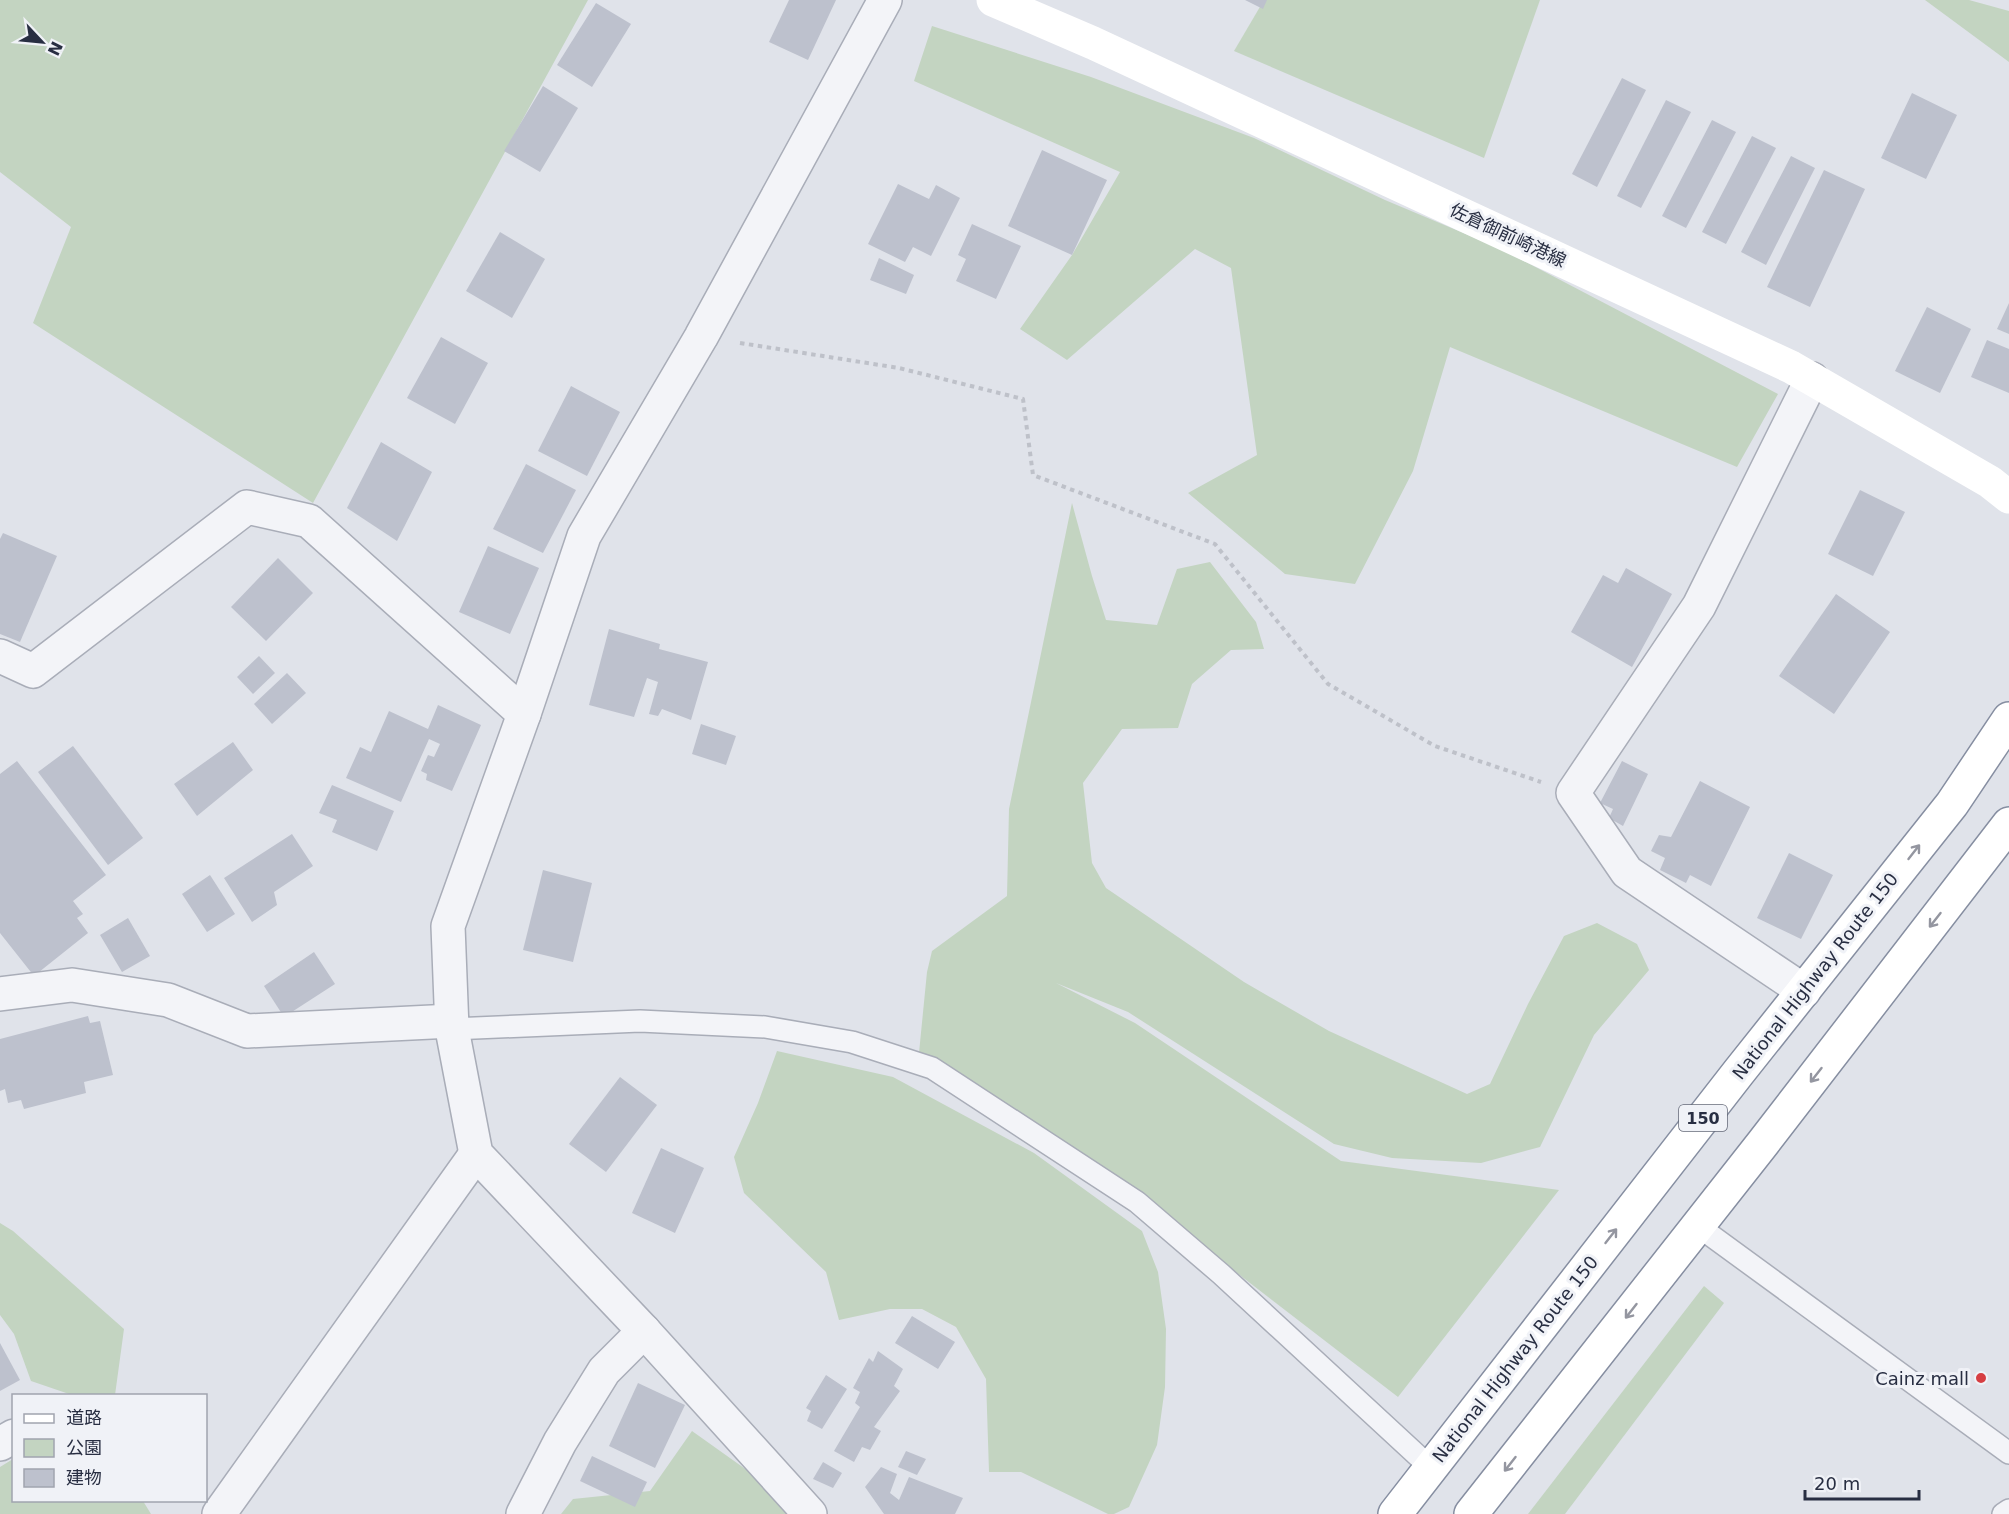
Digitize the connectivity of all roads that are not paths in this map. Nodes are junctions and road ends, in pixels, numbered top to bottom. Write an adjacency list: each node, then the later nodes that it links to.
1 (885, 0): 6 (street)
2 (993, 0): 3 (main road, 佐倉御前崎港線)
3 (1812, 379): 4 (main road, 佐倉御前崎港線); 9 (street)
4 (2009, 497)
5 (0, 656): 6 (street)
6 (524, 714): 11 (street)
7 (2009, 719): 9 (main road, National Highway Route 150 / 150, one-way to 7)
8 (2009, 824): 13 (main road, one-way to 13)
9 (1803, 991): 16 (main road, National Highway Route 150 / 150, one-way to 9)
10 (0, 994): 11 (street)
11 (452, 1025): 12 (street); 16 (lane)
12 (476, 1154): 14 (street); 17 (street)
13 (1698, 1226): 15 (lane); 22 (main road, one-way to 22)
14 (644, 1331): 19 (street); 20 (street)
15 (2009, 1453)
16 (1431, 1468): 21 (main road, National Highway Route 150 / 150)
17 (217, 1510)
18 (2009, 1510): 23 (lane)
19 (523, 1514)
20 (810, 1514)
21 (1395, 1514)
22 (1471, 1514)
23 (2003, 1514)

